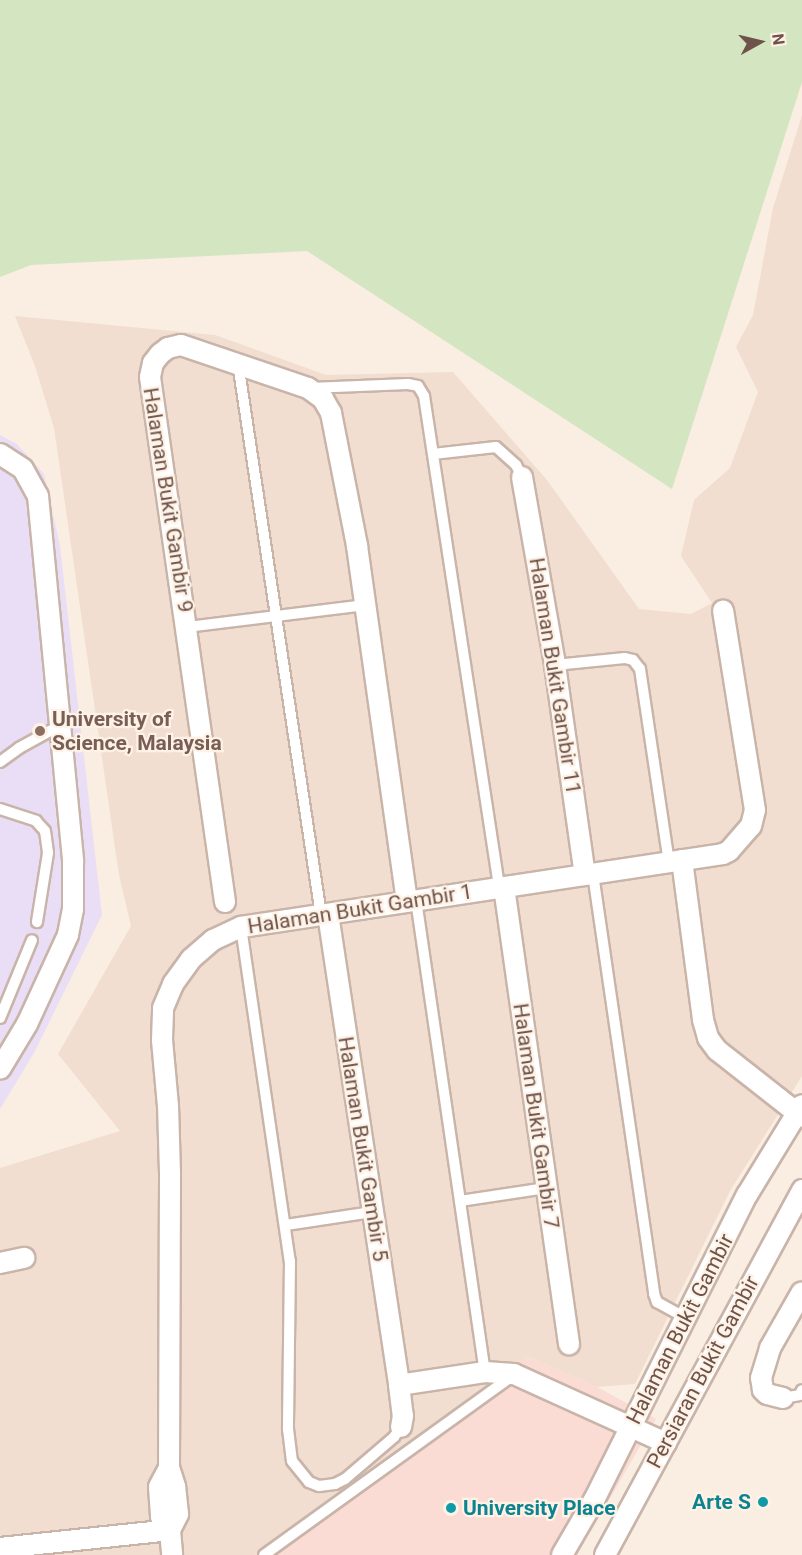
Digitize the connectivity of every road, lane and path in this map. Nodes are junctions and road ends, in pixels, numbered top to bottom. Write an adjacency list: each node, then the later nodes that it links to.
1 (238, 362): 2 (street, Halaman Bukit Gambir 9); 8 (lane); 9 (street, Halaman Bukit Gambir 9)
2 (308, 388): 4 (lane); 6 (street, Halaman Bukit Gambir 9)
3 (0, 454): 11 (street)
4 (433, 454): 5 (lane); 16 (lane)
5 (522, 477): 10 (street, Halaman Bukit Gambir 11)
6 (365, 605): 8 (lane); 17 (street, Halaman Bukit Gambir 9)
7 (723, 611): 14 (street, Halaman Bukit Gambir 1)
8 (276, 616): 9 (lane); 19 (lane)
9 (187, 627): 18 (street, Halaman Bukit Gambir 9)
10 (555, 665): 14 (lane); 15 (street, Halaman Bukit Gambir 11)
11 (61, 725): 12 (lane); 24 (street)
12 (0, 762)
13 (0, 809): 20 (lane)
14 (676, 861): 15 (street, Halaman Bukit Gambir 1); 25 (street)
15 (589, 874): 16 (street, Halaman Bukit Gambir 1); 34 (lane)
16 (501, 887): 17 (street, Halaman Bukit Gambir 1); 26 (street, Halaman Bukit Gambir 7)
17 (412, 901): 19 (street, Halaman Bukit Gambir 1); 28 (lane)
18 (225, 902)
19 (324, 914): 21 (street, Halaman Bukit Gambir 1); 29 (street, Halaman Bukit Gambir 5)
20 (37, 922)
21 (241, 927): 30 (lane); 43 (street, Halaman Bukit Gambir 1)
22 (32, 940): 23 (lane)
23 (0, 1018)
24 (0, 1069)
25 (800, 1111): 34 (street, Halaman Bukit Gambir)
26 (546, 1188): 28 (lane); 35 (street, Halaman Bukit Gambir 7)
27 (802, 1190): 42 (street, Persiaran Bukit Gambir)
28 (460, 1201): 36 (lane)
29 (372, 1212): 30 (lane); 38 (street, Halaman Bukit Gambir 5)
30 (286, 1226): 40 (lane)
31 (24, 1258): 32 (street)
32 (0, 1263)
33 (802, 1292): 39 (street)
34 (686, 1318): 41 (street, Halaman Bukit Gambir)
35 (569, 1344)
36 (485, 1372): 37 (street); 38 (street)
37 (514, 1374): 41 (street); 46 (lane)
38 (399, 1385): 40 (street, Halaman Bukit Gambir 5)
39 (797, 1395)
40 (401, 1427)
41 (630, 1427): 42 (street); 47 (street, Halaman Bukit Gambir)
42 (666, 1443): 48 (street, Persiaran Bukit Gambir)
43 (170, 1530): 44 (street); 45 (street, Halaman Bukit Gambir 1)
44 (0, 1548)
45 (172, 1555)
46 (264, 1555)
47 (562, 1555)
48 (605, 1555)

